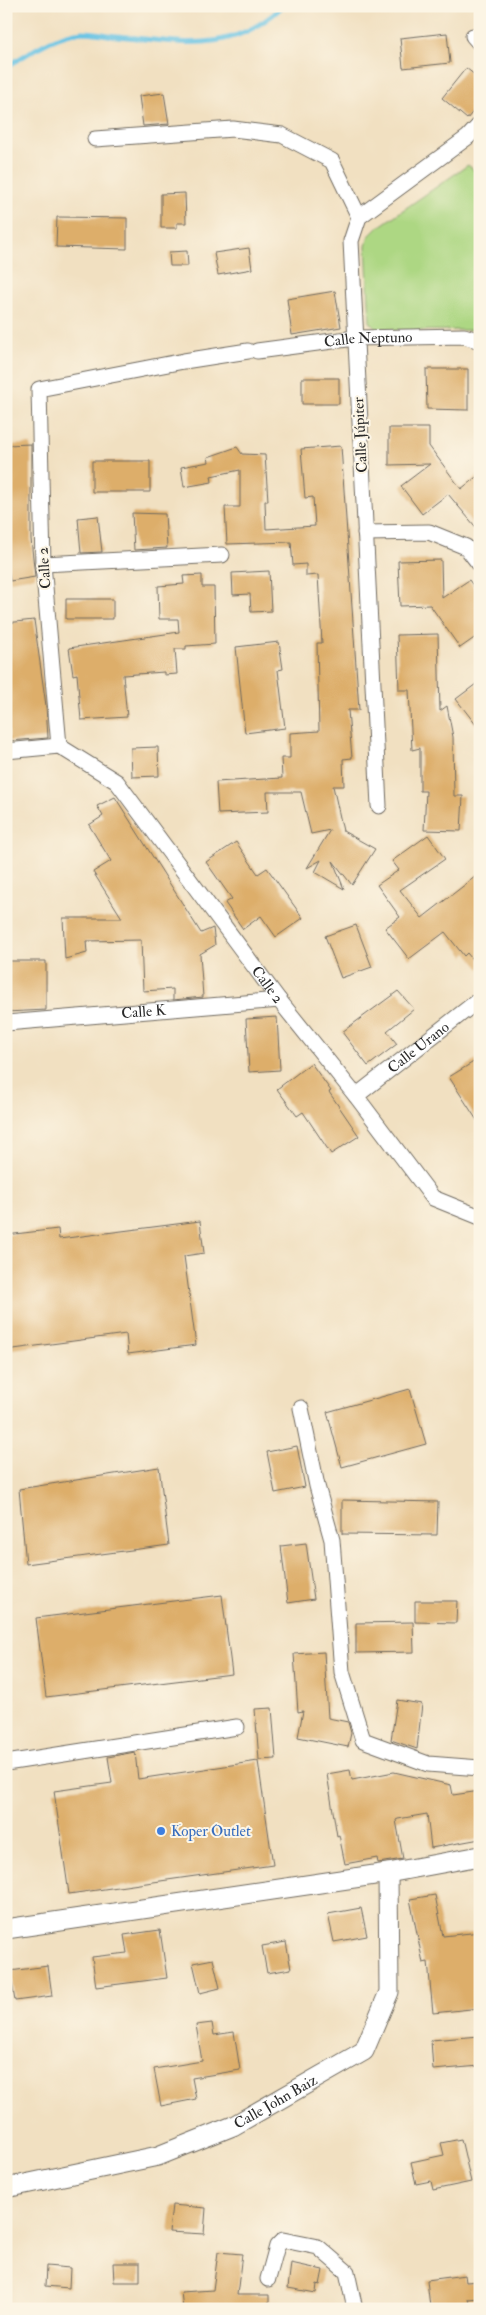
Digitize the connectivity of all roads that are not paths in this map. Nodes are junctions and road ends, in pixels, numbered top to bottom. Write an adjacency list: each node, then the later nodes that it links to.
1 (480, 124): 3 (street)
2 (95, 139): 3 (street)
3 (359, 217): 4 (street, Calle Júpiter)
4 (356, 338): 5 (street, Calle Neptuno); 6 (street, Calle Neptuno); 7 (street, Calle Júpiter)
5 (480, 341)
6 (39, 389): 9 (street, Calle 2)
7 (365, 533): 10 (street); 13 (street, Calle Júpiter)
8 (222, 555): 9 (street)
9 (43, 564): 11 (street, Calle 2)
10 (480, 565)
11 (59, 746): 12 (street); 15 (street, Calle 2)
12 (6, 751)
13 (379, 806)
14 (480, 999): 17 (street, Calle Urano)
15 (279, 1000): 16 (street, Calle K); 17 (street, Calle 2)
16 (6, 1023)
17 (356, 1096): 18 (street, Calle 2)
18 (480, 1217)
19 (301, 1408): 22 (street)
20 (237, 1727): 21 (street)
21 (6, 1763)
22 (480, 1768)
23 (480, 1856): 24 (street)
24 (388, 1873): 25 (street); 26 (street, Calle John Baiz)
25 (6, 1929)
26 (6, 2188)
27 (268, 2279): 28 (street)
28 (355, 2309)

